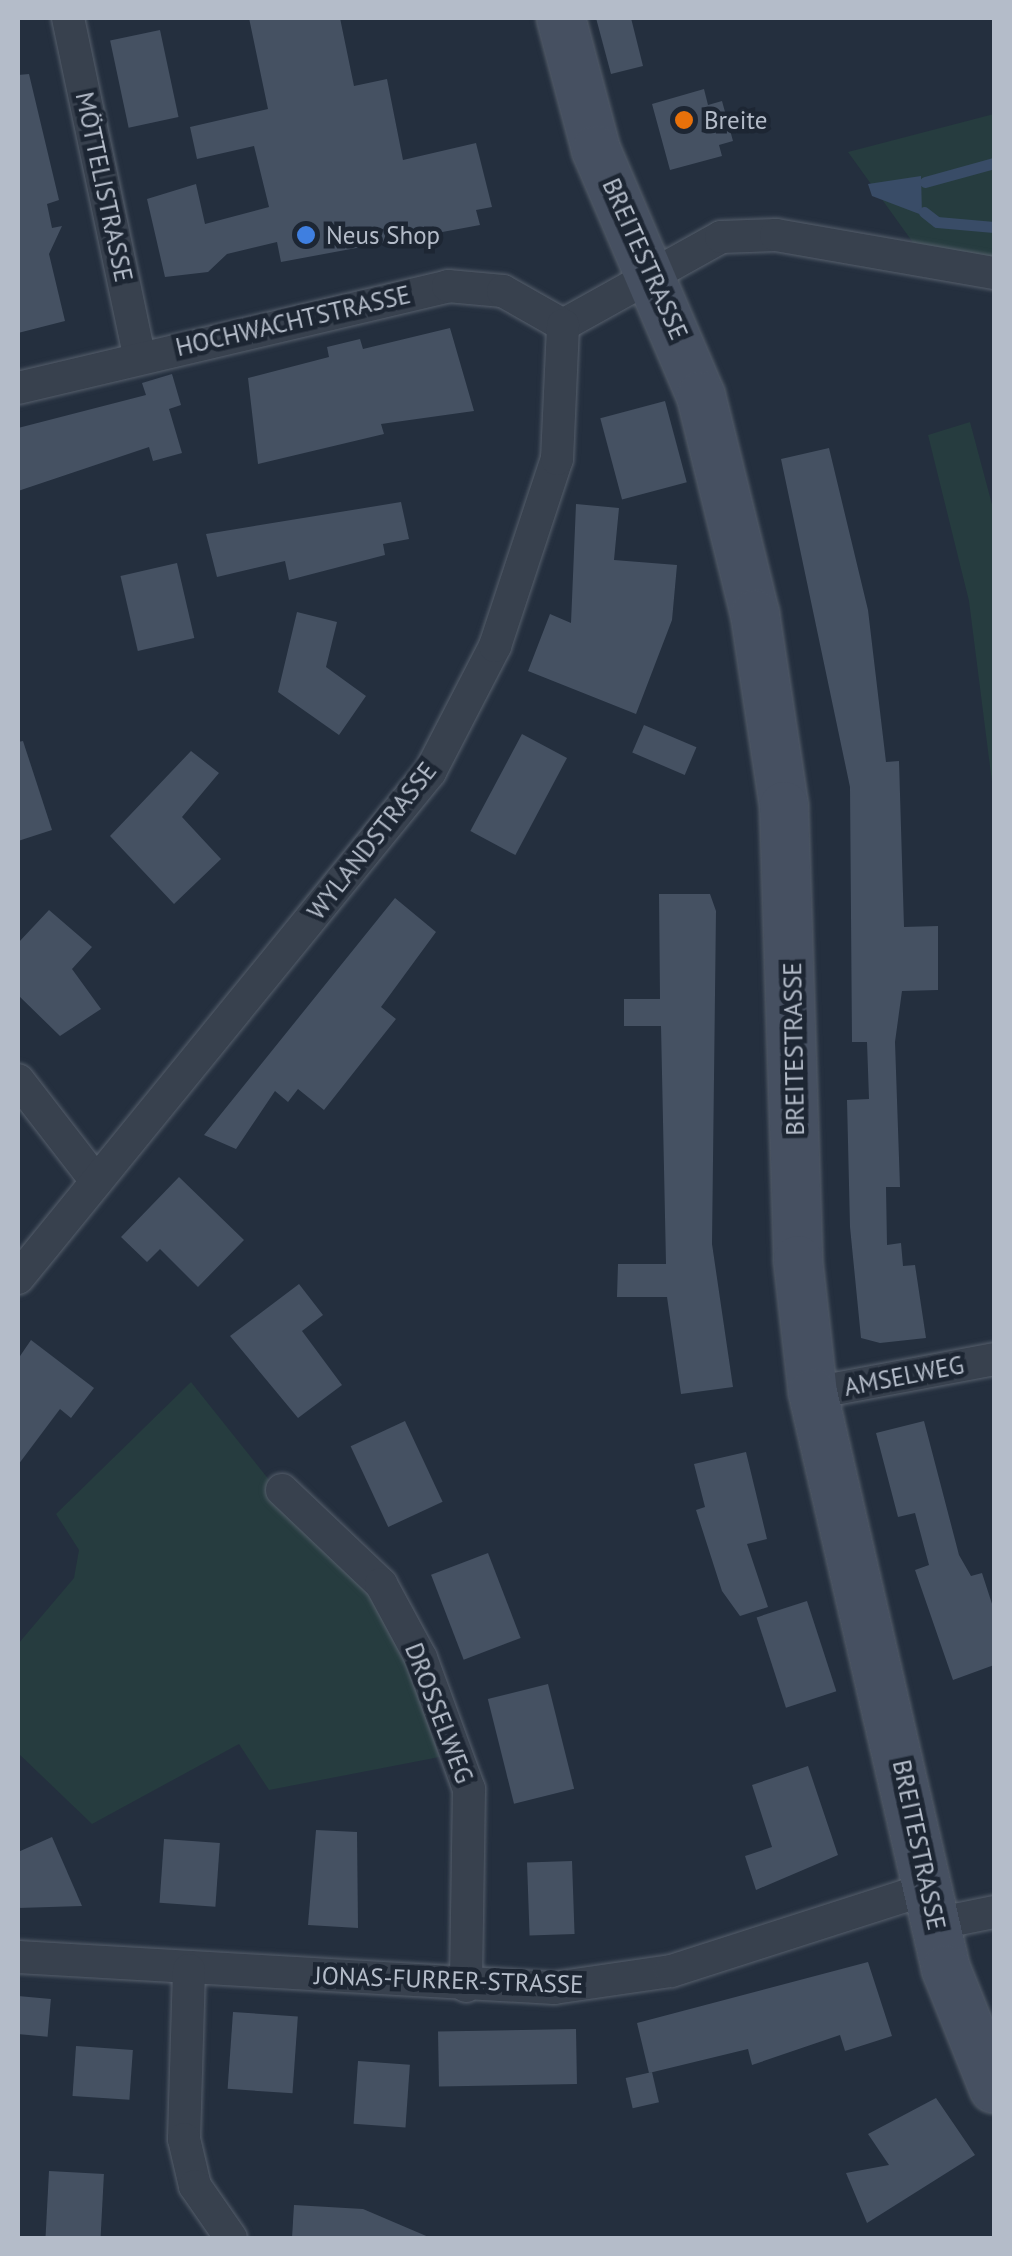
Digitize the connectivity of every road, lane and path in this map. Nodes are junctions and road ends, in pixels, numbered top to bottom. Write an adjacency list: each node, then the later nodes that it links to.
1 (68, 18): 6 (street, MÖTTELISTRASSE)
2 (561, 18): 3 (main road, BREITESTRASSE)
3 (650, 270): 4 (street); 5 (street); 12 (main road, BREITESTRASSE)
4 (994, 274)
5 (563, 325): 6 (street, HOCHWACHTSTRASSE); 9 (street, WYLANDSTRASSE)
6 (139, 356): 7 (street, HOCHWACHTSTRASSE)
7 (18, 388)
8 (18, 1080): 9 (street)
9 (96, 1181): 10 (street, WYLANDSTRASSE)
10 (18, 1278)
11 (994, 1359): 12 (street, AMSELWEG)
12 (813, 1393): 14 (main road, BREITESTRASSE)
13 (282, 1490): 18 (street, DROSSELWEG)
14 (930, 1907): 15 (street, JONAS-FURRER-STRASSE); 18 (street, JONAS-FURRER-STRASSE); 19 (main road, BREITESTRASSE)
15 (994, 1912)
16 (18, 1957): 17 (street, JONAS-FURRER-STRASSE)
17 (190, 1970): 18 (street, JONAS-FURRER-STRASSE); 20 (street)
18 (466, 1986)
19 (994, 2090)
20 (231, 2238)

